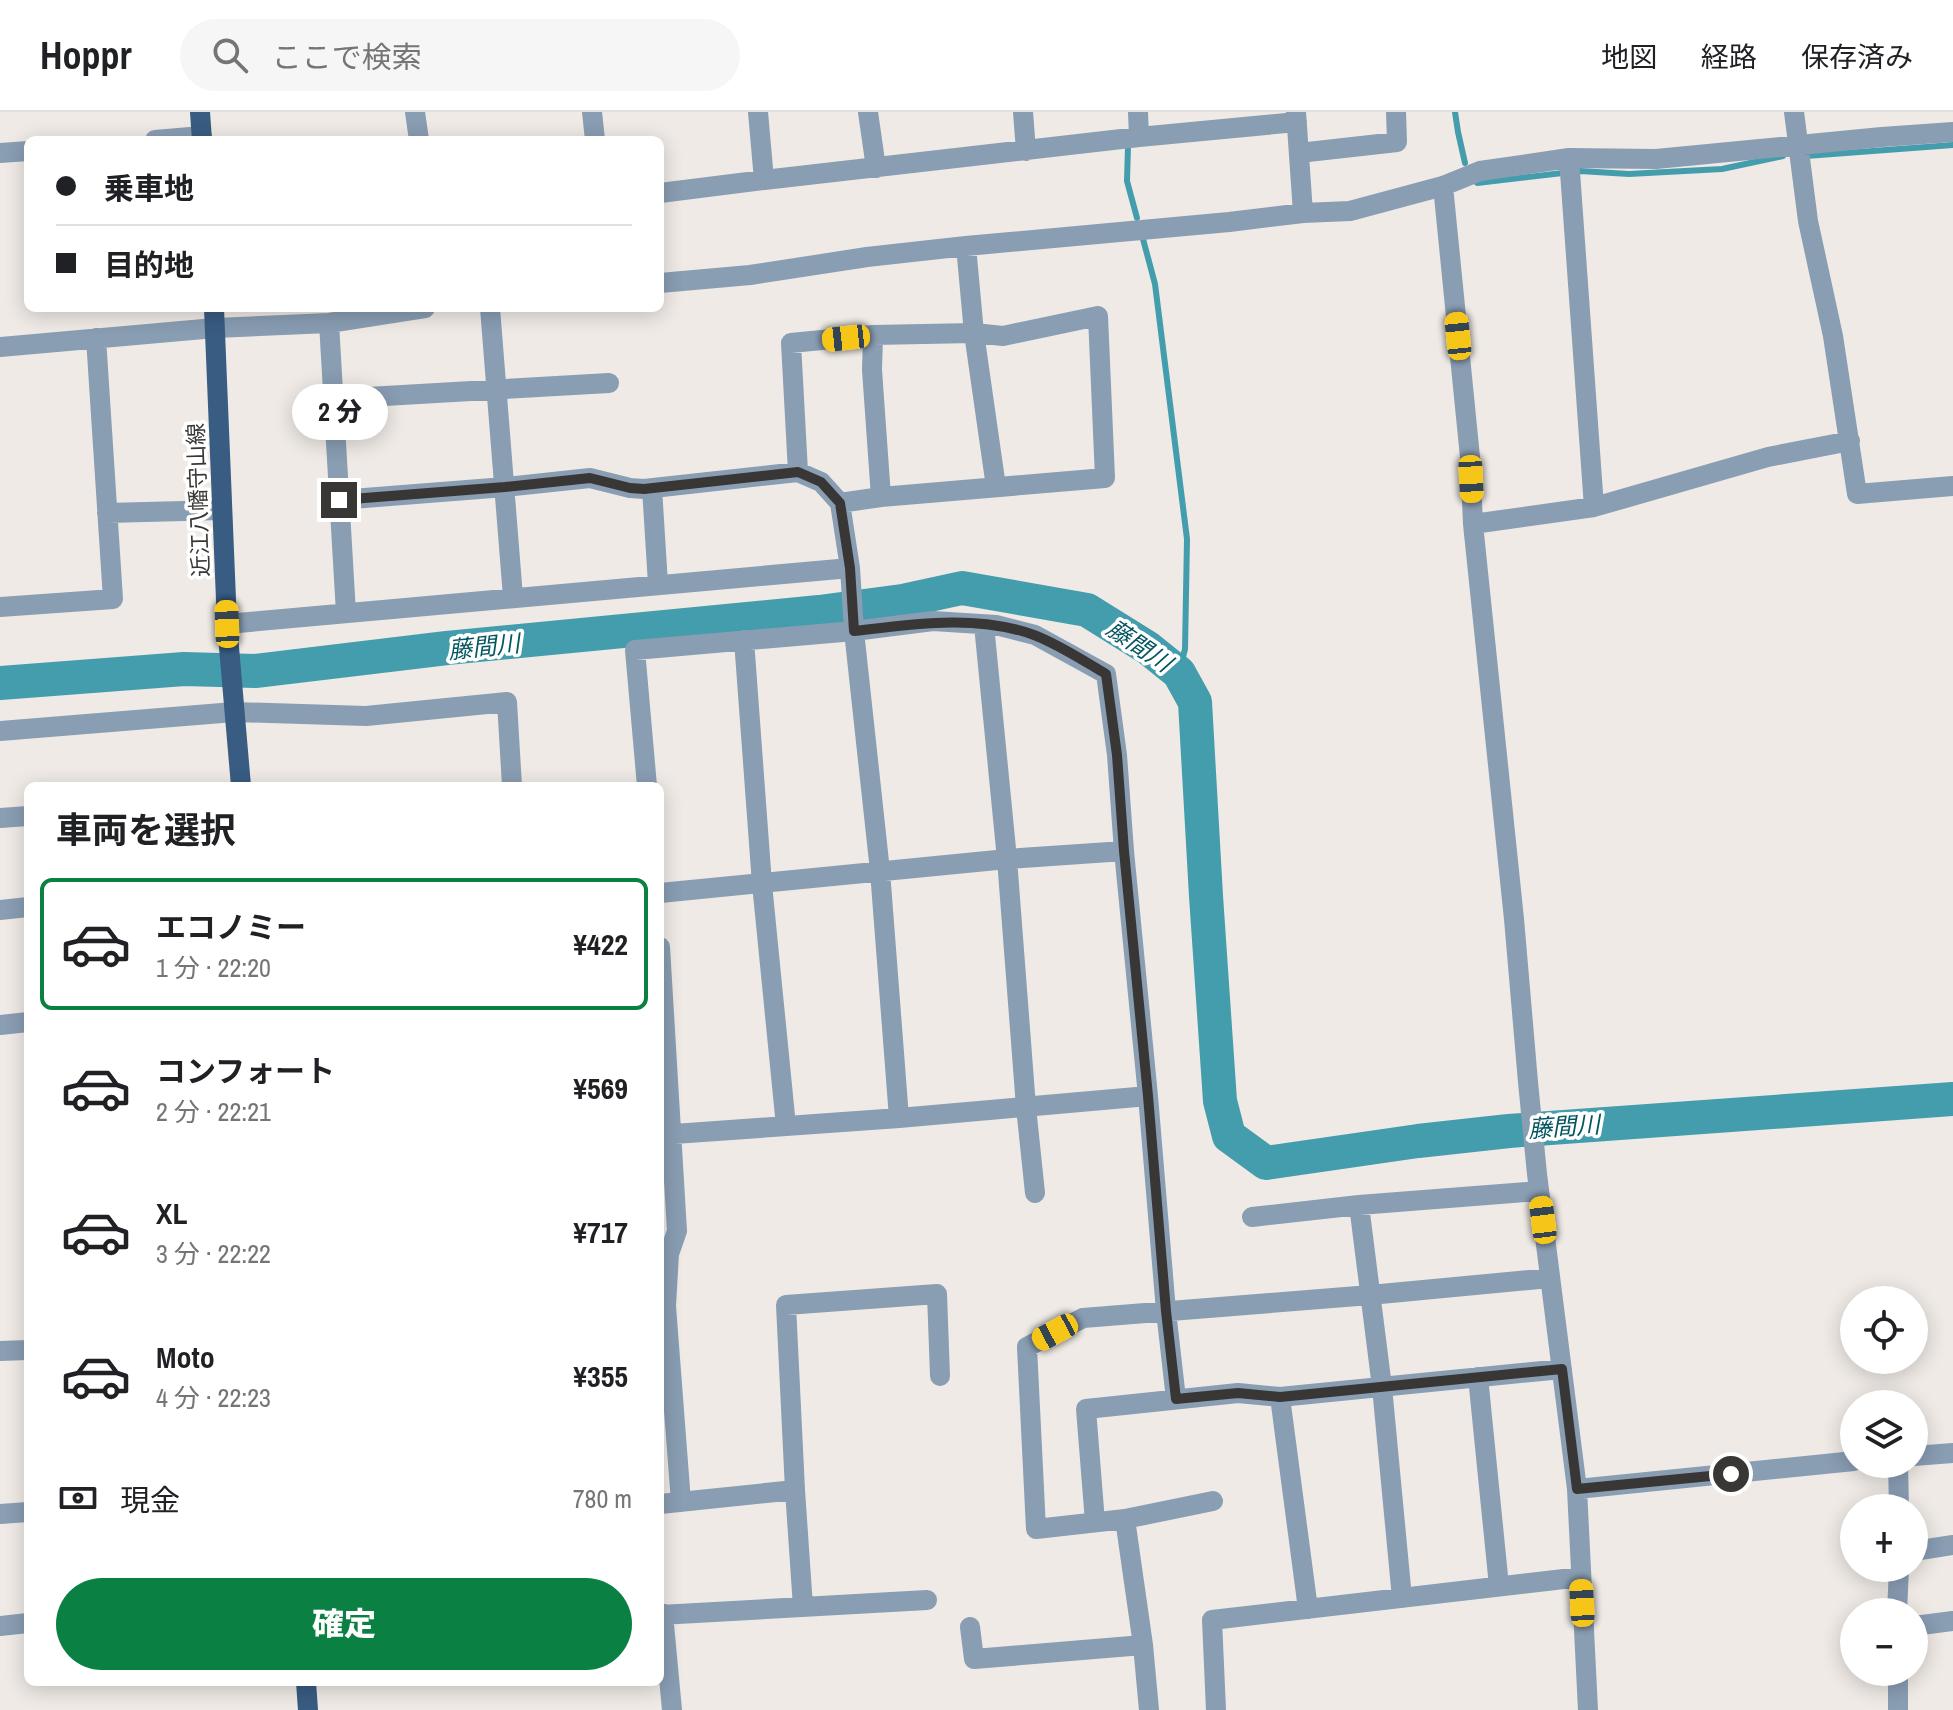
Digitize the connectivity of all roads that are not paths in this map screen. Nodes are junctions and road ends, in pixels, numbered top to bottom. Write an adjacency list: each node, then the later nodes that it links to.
1 (200, 112): 12 (main road)
2 (415, 112): 13 (street)
3 (592, 112): 14 (street)
4 (758, 112): 23 (street)
5 (868, 112): 21 (street)
6 (1023, 112): 18 (street)
7 (1138, 112): 15 (street)
8 (1396, 112): 20 (street)
9 (1794, 112): 16 (street)
10 (1297, 117): 15 (street); 20 (street)
11 (1953, 132): 16 (street)
12 (202, 136)
13 (418, 136)
14 (595, 136)
15 (1139, 137): 18 (street)
16 (1797, 146): 22 (street); 40 (street)
17 (24, 151): 19 (street)
18 (1026, 151): 21 (street)
19 (0, 153)
20 (1299, 153): 26 (street)
21 (876, 168): 23 (street)
22 (1569, 168): 24 (street); 49 (street)
23 (764, 180): 25 (street)
24 (1443, 186): 26 (street); 52 (street)
25 (664, 192)
26 (1303, 213): 27 (street)
27 (966, 246): 28 (street); 33 (street)
28 (664, 283)
29 (399, 312): 32 (street)
30 (490, 312): 38 (street)
31 (214, 318): 32 (street); 35 (street); 50 (main road, 近江八幡守山線)
32 (329, 323): 39 (street)
33 (974, 333): 34 (street); 44 (street); 44 (street)
34 (873, 335): 41 (street); 46 (street)
35 (96, 338): 36 (street); 51 (street)
36 (0, 347)
37 (609, 383): 38 (street)
38 (497, 388): 39 (street); 43 (street)
39 (333, 399): 47 (street)
40 (1850, 441): 42 (street); 49 (street)
41 (798, 472): 45 (street); 48 (street)
42 (1953, 486)
43 (505, 487): 45 (street); 47 (street); 55 (street)
44 (996, 487): 46 (street)
45 (652, 488): 54 (street)
46 (881, 497): 48 (street)
47 (339, 500): 57 (street)
48 (840, 503): 53 (street)
49 (1594, 507): 52 (street)
50 (222, 510): 51 (street); 58 (main road, 近江八幡守山線)
51 (107, 513): 56 (street)
52 (1473, 524): 84 (street)
53 (850, 568): 54 (street); 60 (street)
54 (658, 584): 55 (street)
55 (513, 597): 57 (street)
56 (0, 607)
57 (346, 613): 58 (street)
58 (227, 624): 62 (main road, 近江八幡守山線)
59 (984, 625): 60 (street); 69 (street); 70 (street)
60 (854, 631): 61 (street); 71 (street)
61 (744, 640): 66 (street); 72 (street)
62 (234, 712): 63 (street); 64 (main road, 近江八幡守山線); 65 (street)
63 (0, 731)
64 (241, 782)
65 (512, 782)
66 (647, 782)
67 (24, 816): 68 (street)
68 (0, 818)
69 (1124, 851): 70 (street); 79 (street)
70 (1007, 859): 71 (street); 80 (street)
71 (880, 871): 72 (street); 81 (street)
72 (762, 884): 73 (street); 82 (street)
73 (664, 893)
74 (24, 907): 75 (street)
75 (0, 910)
76 (24, 1022): 77 (street)
77 (0, 1025)
78 (664, 1072): 83 (street)
79 (1148, 1096): 80 (street); 91 (street)
80 (1026, 1107): 81 (street); 85 (street)
81 (899, 1118): 82 (street)
82 (786, 1126): 83 (street)
83 (666, 1135): 90 (street)
84 (1538, 1183): 86 (street); 88 (street)
85 (1035, 1193)
86 (1359, 1205): 87 (street); 89 (street)
87 (1252, 1217)
88 (1550, 1278): 89 (street); 95 (street)
89 (1370, 1295): 91 (street); 98 (street)
90 (664, 1297)
91 (1166, 1311): 100 (street); 113 (street)
92 (664, 1330): 101 (street)
93 (24, 1350): 94 (street)
94 (0, 1351)
95 (1562, 1369): 97 (street); 105 (street)
96 (940, 1376): 106 (street)
97 (1478, 1377): 98 (street); 117 (street)
98 (1382, 1387): 99 (street); 118 (street)
99 (1280, 1397): 100 (street); 121 (street)
100 (1176, 1399): 113 (street)
101 (667, 1401): 108 (street)
102 (1953, 1453): 103 (street)
103 (1928, 1455)
104 (1840, 1462): 105 (street)
105 (1577, 1489): 116 (street)
106 (795, 1490): 108 (street); 120 (street)
107 (1213, 1501): 112 (street)
108 (681, 1502): 109 (street)
109 (664, 1504)
110 (24, 1512): 111 (street)
111 (0, 1514)
112 (1125, 1519): 113 (street); 129 (street)
113 (1095, 1522)
114 (1953, 1545): 115 (street)
115 (1928, 1549)
116 (1581, 1577): 117 (street); 136 (street)
117 (1499, 1586): 118 (street)
118 (1402, 1598): 121 (street)
119 (927, 1600): 120 (street)
120 (803, 1607): 122 (street)
121 (1308, 1609): 135 (street)
122 (664, 1614)
123 (1953, 1621): 125 (street)
124 (24, 1623): 126 (street)
125 (1928, 1624)
126 (0, 1626)
127 (970, 1627): 129 (street)
128 (664, 1633): 133 (street)
129 (1143, 1645): 134 (street)
130 (306, 1686): 132 (main road)
131 (1898, 1686): 137 (street)
132 (308, 1710)
133 (672, 1710)
134 (1149, 1710)
135 (1216, 1710)
136 (1588, 1710)
137 (1898, 1710)

